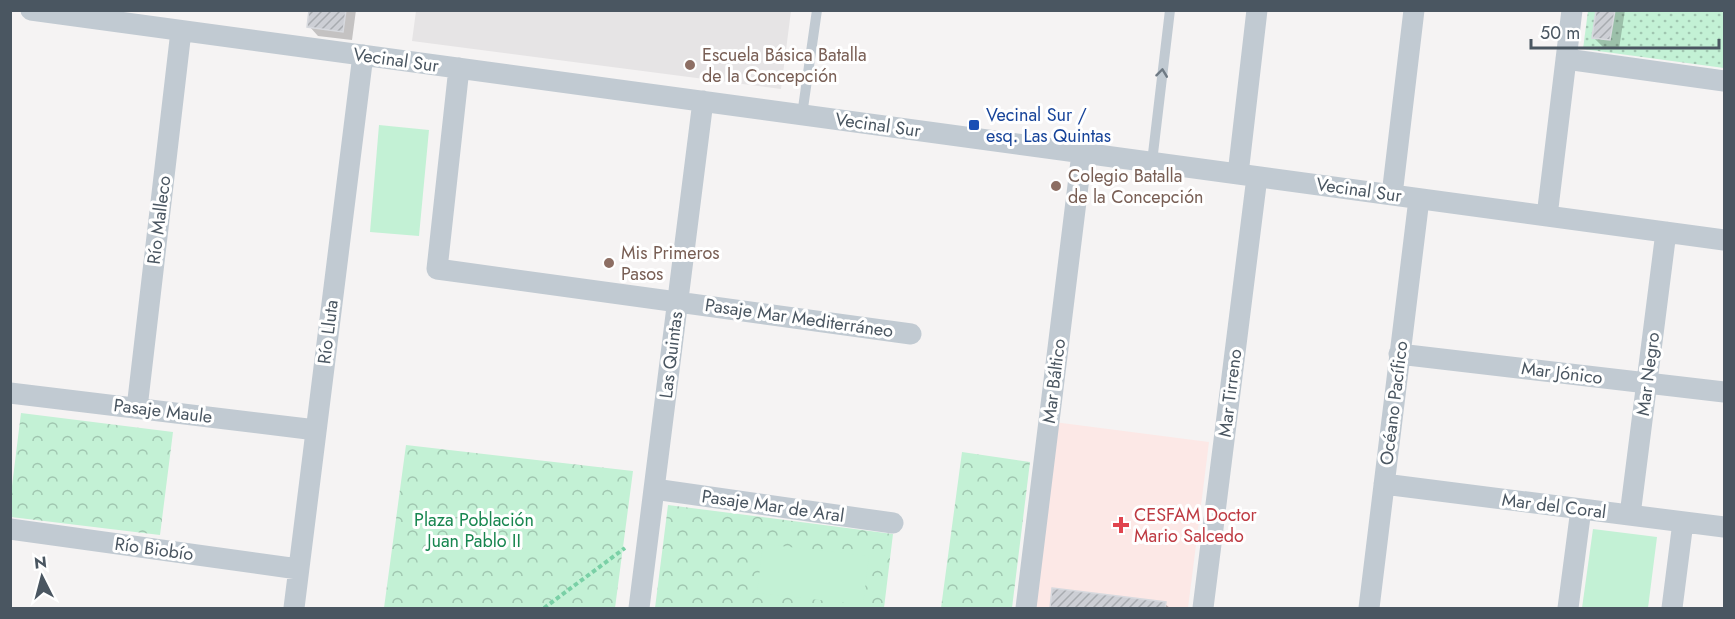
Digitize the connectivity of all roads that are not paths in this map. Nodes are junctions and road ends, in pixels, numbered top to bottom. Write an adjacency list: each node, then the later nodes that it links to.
1 (31, 10): 7 (street, Vecinal Sur)
2 (817, 10): 13 (lane)
3 (1170, 10): 15 (lane, one-way to 3)
4 (1257, 10): 16 (street, Mar Tirreno)
5 (1414, 10): 17 (street)
6 (1572, 10): 9 (street)
7 (181, 31): 8 (street, Vecinal Sur); 28 (street, Río Malleco)
8 (363, 56): 10 (street, Vecinal Sur); 29 (street, Río Lluta)
9 (1566, 59): 11 (street); 19 (street)
10 (459, 68): 12 (street, Vecinal Sur); 22 (street, Pasaje Mar Mediterráneo)
11 (1725, 81)
12 (703, 101): 13 (street, Vecinal Sur); 22 (street, Las Quintas)
13 (802, 115): 14 (street, Vecinal Sur)
14 (1082, 153): 15 (street, Vecinal Sur); 41 (street, Mar Báltico)
15 (1152, 162): 16 (street, Vecinal Sur)
16 (1248, 175): 17 (street, Vecinal Sur); 42 (street, Mar Tirreno)
17 (1392, 195): 18 (street, Vecinal Sur)
18 (1419, 198): 19 (street, Vecinal Sur); 24 (street, Océano Pacífico)
19 (1547, 216): 20 (street, Vecinal Sur)
20 (1666, 232): 21 (street, Vecinal Sur); 25 (street, Mar Negro)
21 (1725, 240)
22 (678, 301): 23 (street, Pasaje Mar Mediterráneo); 31 (street, Las Quintas)
23 (911, 334)
24 (1399, 354): 25 (street, Mar Jónico); 30 (street, Océano Pacífico)
25 (1647, 382): 26 (street, Mar Jónico); 33 (street, Mar Negro)
26 (1725, 392)
27 (10, 393): 28 (street, Pasaje Maule)
28 (137, 408): 29 (street, Pasaje Maule)
29 (316, 430): 38 (street, Río Lluta)
30 (1384, 483): 32 (street, Mar del Coral); 43 (street, Océano Pacífico)
31 (654, 489): 35 (street, Pasaje Mar de Aral); 40 (street, Las Quintas)
32 (1581, 509): 33 (street, Mar del Coral); 44 (street)
33 (1630, 516): 34 (street, Mar del Coral)
34 (1683, 522): 36 (street, Mar del Coral); 45 (street)
35 (893, 523)
36 (1725, 527)
37 (10, 529): 38 (street, Río Biobío)
38 (298, 569): 39 (street, Río Lluta)
39 (294, 609)
40 (639, 609)
41 (1026, 609)
42 (1203, 609)
43 (1369, 609)
44 (1568, 609)
45 (1672, 609)

